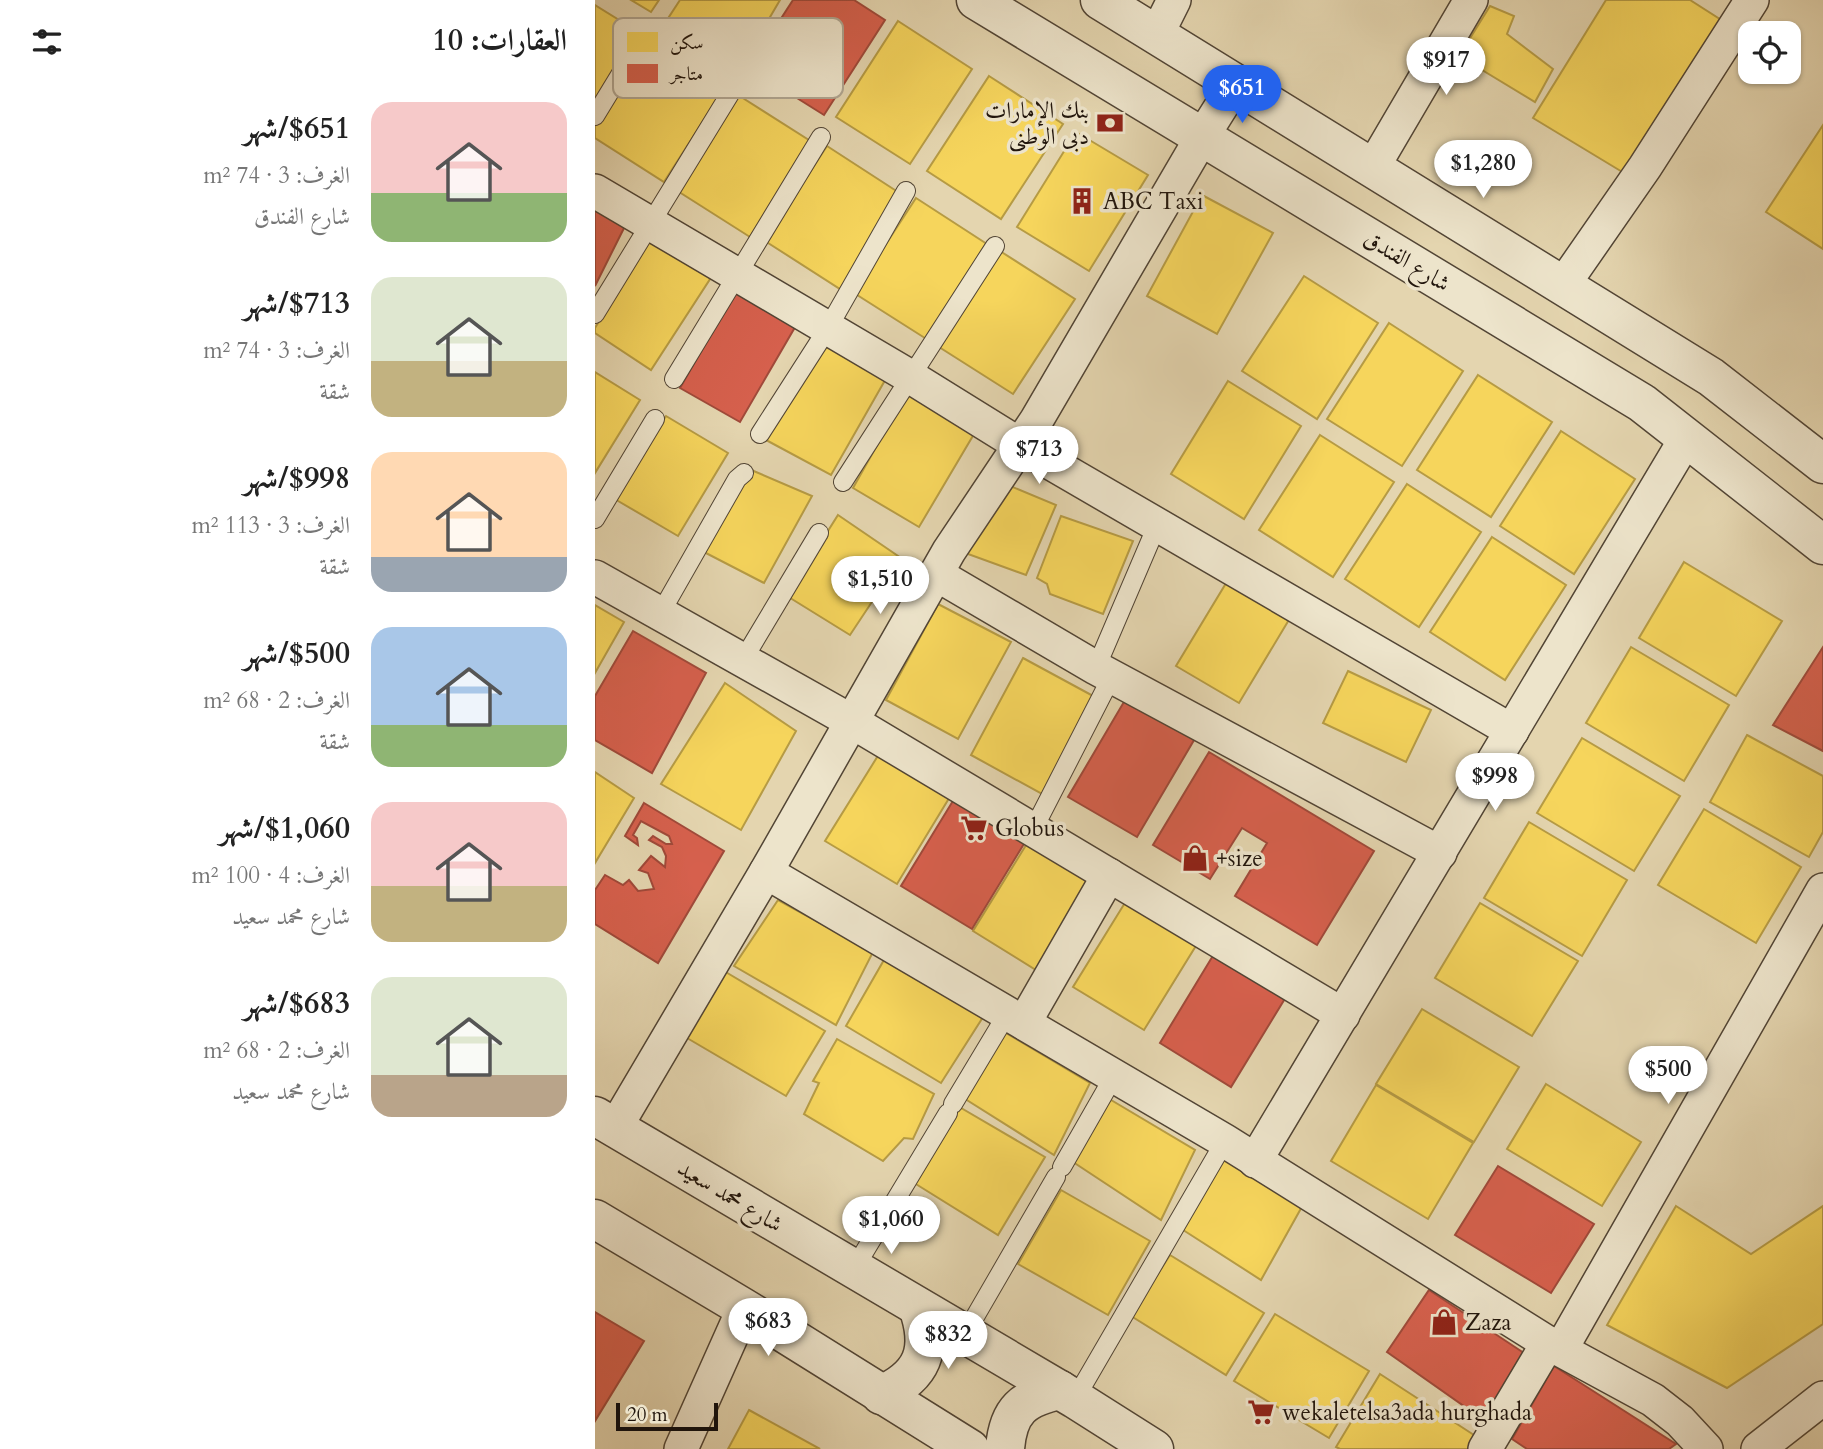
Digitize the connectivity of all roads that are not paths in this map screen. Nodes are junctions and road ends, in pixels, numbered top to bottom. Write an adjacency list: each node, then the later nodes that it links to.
1 (976, 0): 12 (street, شارع الفندق)
2 (1100, 0): 6 (street)
3 (1174, 0): 6 (street)
4 (1471, 0): 13 (street)
5 (1752, 0): 19 (street)
6 (1157, 34): 7 (street)
7 (1235, 83): 12 (street); 13 (street)
8 (613, 86): 10 (lane)
9 (728, 98): 16 (lane)
10 (595, 116)
11 (821, 137): 18 (lane)
12 (1202, 137): 26 (street, شارع الفندق); 27 (street)
13 (1373, 167): 19 (street)
14 (595, 191): 16 (street)
15 (906, 191): 21 (lane)
16 (651, 224): 18 (street); 20 (lane)
17 (995, 246): 22 (lane)
18 (739, 276): 21 (street); 23 (lane)
19 (1563, 285): 28 (street)
20 (595, 314)
21 (828, 328): 22 (street); 25 (lane)
22 (909, 376): 27 (street); 30 (lane)
23 (674, 379)
24 (655, 419): 31 (lane)
25 (760, 434)
26 (1687, 437): 34 (street, شارع الفندق); 41 (street)
27 (1020, 445): 32 (street); 35 (street)
28 (1823, 464)
29 (744, 473): 37 (lane)
30 (843, 481)
31 (595, 519)
32 (1158, 523): 39 (lane); 41 (street)
33 (819, 533): 38 (lane)
34 (1823, 545)
35 (936, 574): 39 (street); 40 (street)
36 (595, 578): 37 (street)
37 (660, 614): 38 (street)
38 (743, 660): 40 (street)
39 (1104, 672): 42 (lane); 43 (street)
40 (851, 721): 42 (street); 44 (street)
41 (1512, 731): 43 (street)
42 (1033, 830): 45 (street)
43 (1440, 853): 47 (street)
44 (766, 872): 48 (street); 50 (street)
45 (1109, 875): 47 (street); 48 (street)
46 (1823, 890): 58 (street)
47 (1343, 1015): 52 (street)
48 (1016, 1018): 49 (street); 54 (lane)
49 (1114, 1076): 51 (street); 57 (lane)
50 (605, 1122): 54 (street, شارع محمد سعيد)
51 (1225, 1141): 52 (street); 60 (lane)
52 (1255, 1161): 58 (street)
53 (595, 1219): 56 (street)
54 (854, 1269): 55 (street, شارع محمد سعيد)
55 (918, 1307): 57 (street, شارع محمد سعيد); 59 (street)
56 (744, 1308): 59 (street); 62 (street)
57 (965, 1334): 60 (street, شارع محمد سعيد)
58 (1554, 1346): 66 (street); 67 (street)
59 (881, 1395): 63 (street)
60 (1067, 1395): 64 (street); 65 (street, شارع محمد سعيد)
61 (1823, 1398): 68 (street)
62 (681, 1449)
63 (970, 1449)
64 (1005, 1449)
65 (1154, 1449)
66 (1485, 1449)
67 (1706, 1449)
68 (1758, 1449)

